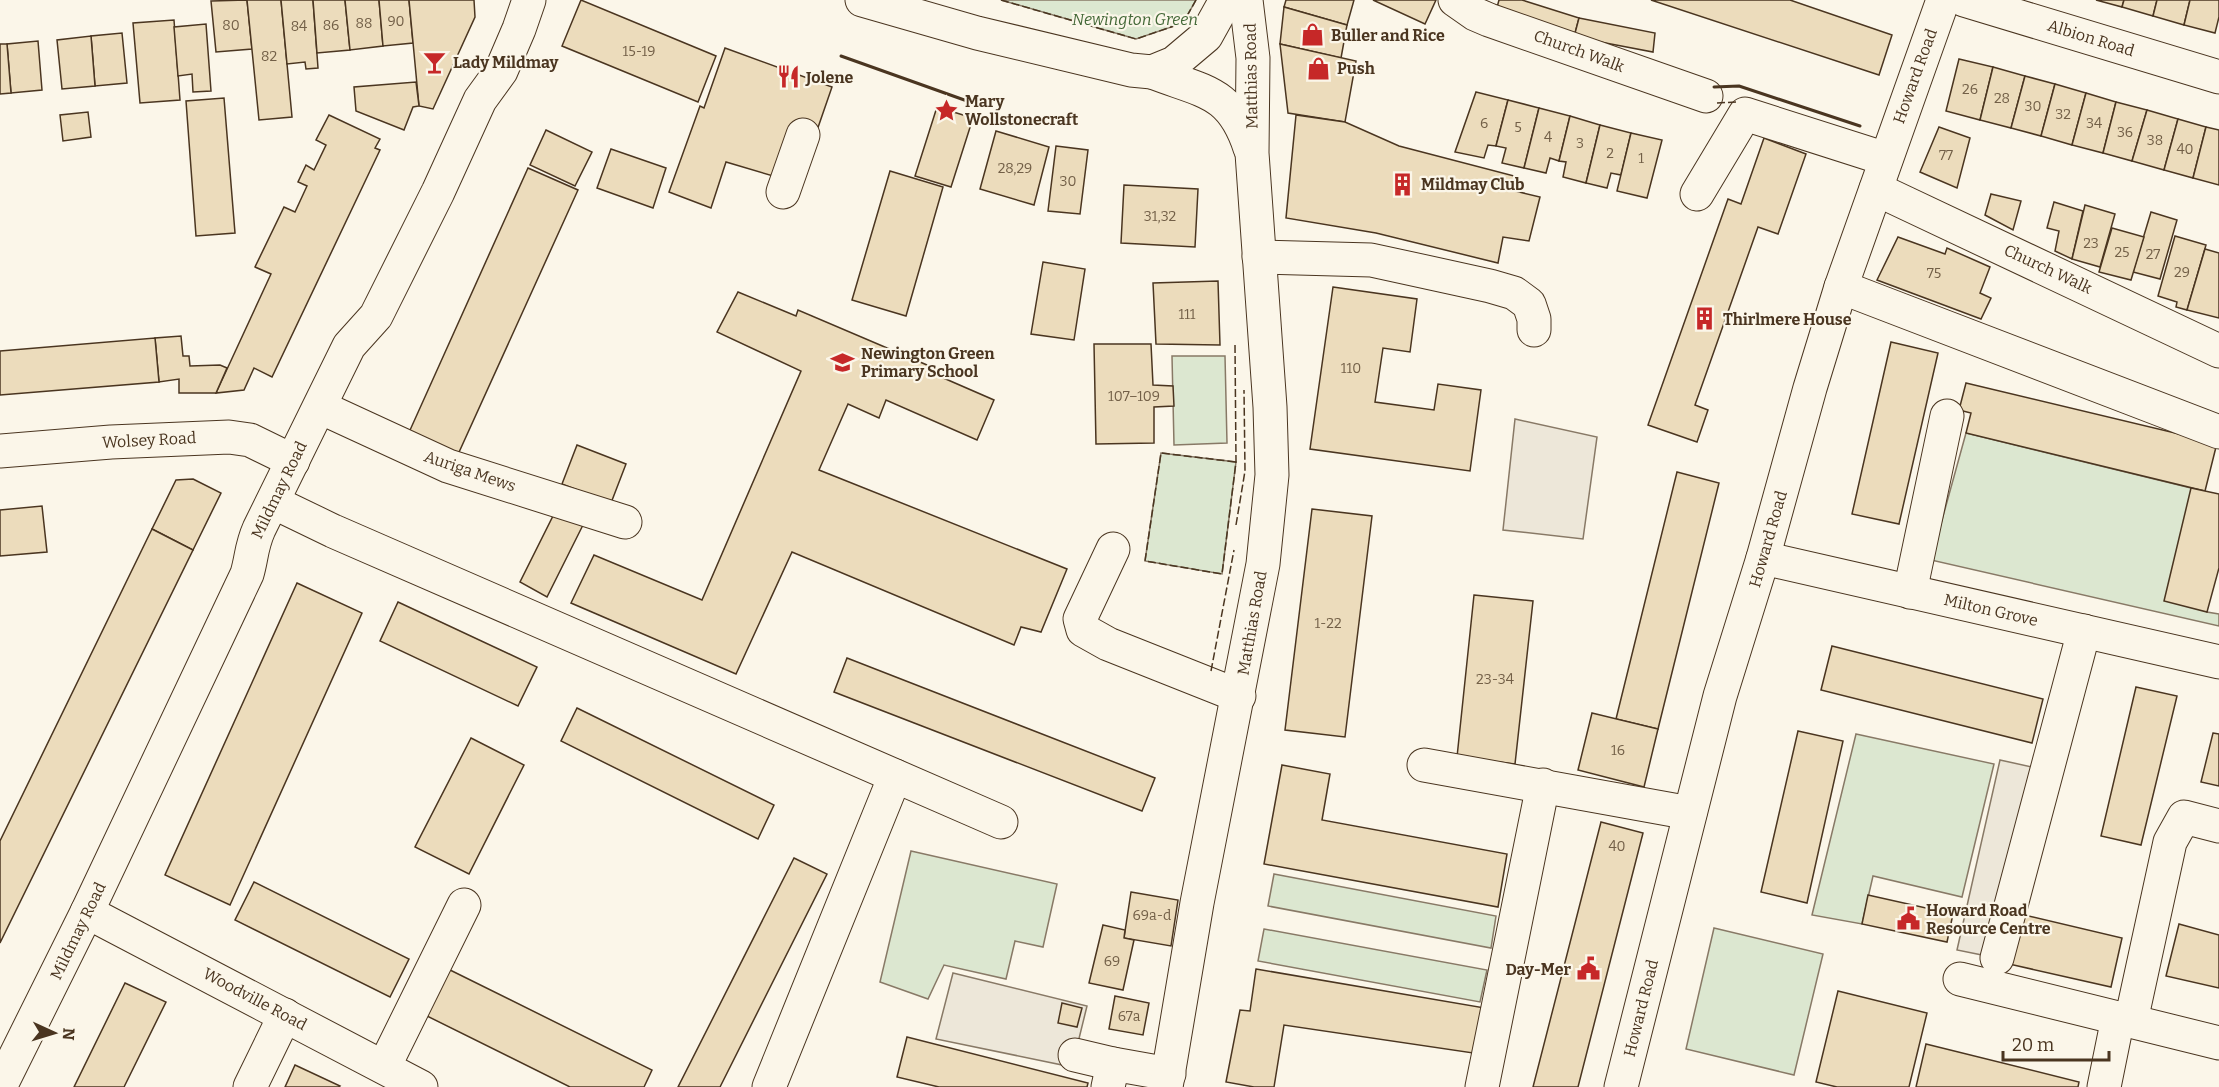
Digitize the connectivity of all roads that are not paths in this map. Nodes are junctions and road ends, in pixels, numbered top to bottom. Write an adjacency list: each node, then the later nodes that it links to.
1 (529, 0): 20 (street, Mildmay Road)
2 (862, 0): 8 (street)
3 (1226, 0): 8 (street)
4 (1246, 0): 12 (street, Matthias Road)
5 (1455, 0): 10 (street, Church Walk)
6 (1944, 0): 13 (street, Howard Road)
7 (1964, 0): 9 (street, Albion Road)
8 (1152, 72): 12 (street, Matthias Road)
9 (2219, 77)
10 (1706, 96)
11 (803, 135): 14 (street)
12 (1252, 153): 16 (street, Matthias Road)
13 (1881, 174): 15 (street, Church Walk); 17 (street, Howard Road); 19 (street, Church Walk)
14 (783, 192)
15 (1697, 194)
16 (1259, 256): 18 (street); 32 (street, Matthias Road)
17 (1841, 287): 22 (street); 28 (street, Howard Road)
18 (1534, 330)
19 (2219, 351)
20 (320, 407): 24 (street, Mildmay Road); 26 (street, Auriga Mews)
21 (1947, 416): 29 (street)
22 (2219, 432)
23 (0, 451): 24 (street, Wolsey Road)
24 (293, 460): 25 (street, Mildmay Road)
25 (273, 502): 34 (street); 40 (street, Mildmay Road)
26 (625, 522)
27 (1113, 549): 32 (street)
28 (1763, 558): 29 (street, Milton Grove); 36 (street, Howard Road)
29 (1910, 592): 30 (street, Milton Grove)
30 (2084, 631): 31 (street, Milton Grove); 41 (street)
31 (2219, 662)
32 (1239, 696): 49 (street, Matthias Road)
33 (1424, 765): 35 (street)
34 (895, 776): 37 (street); 53 (street)
35 (1543, 786): 36 (street); 54 (street)
36 (1690, 813): 55 (street, Howard Road)
37 (1000, 822)
38 (2219, 826): 44 (street)
39 (464, 905): 47 (street)
40 (87, 912): 43 (street, Woodville Road); 50 (street, Mildmay Road)
41 (1997, 958)
42 (1960, 979): 44 (street)
43 (285, 1015): 47 (street, Woodville Road); 51 (street)
44 (2125, 1020): 45 (street); 56 (street)
45 (2219, 1043)
46 (1076, 1055): 48 (street)
47 (384, 1067): 52 (street, Woodville Road)
48 (1111, 1076): 49 (street)
49 (1168, 1080)
50 (0, 1087)
51 (250, 1087)
52 (421, 1087)
53 (769, 1087)
54 (1482, 1087)
55 (1621, 1087)
56 (2104, 1087)

